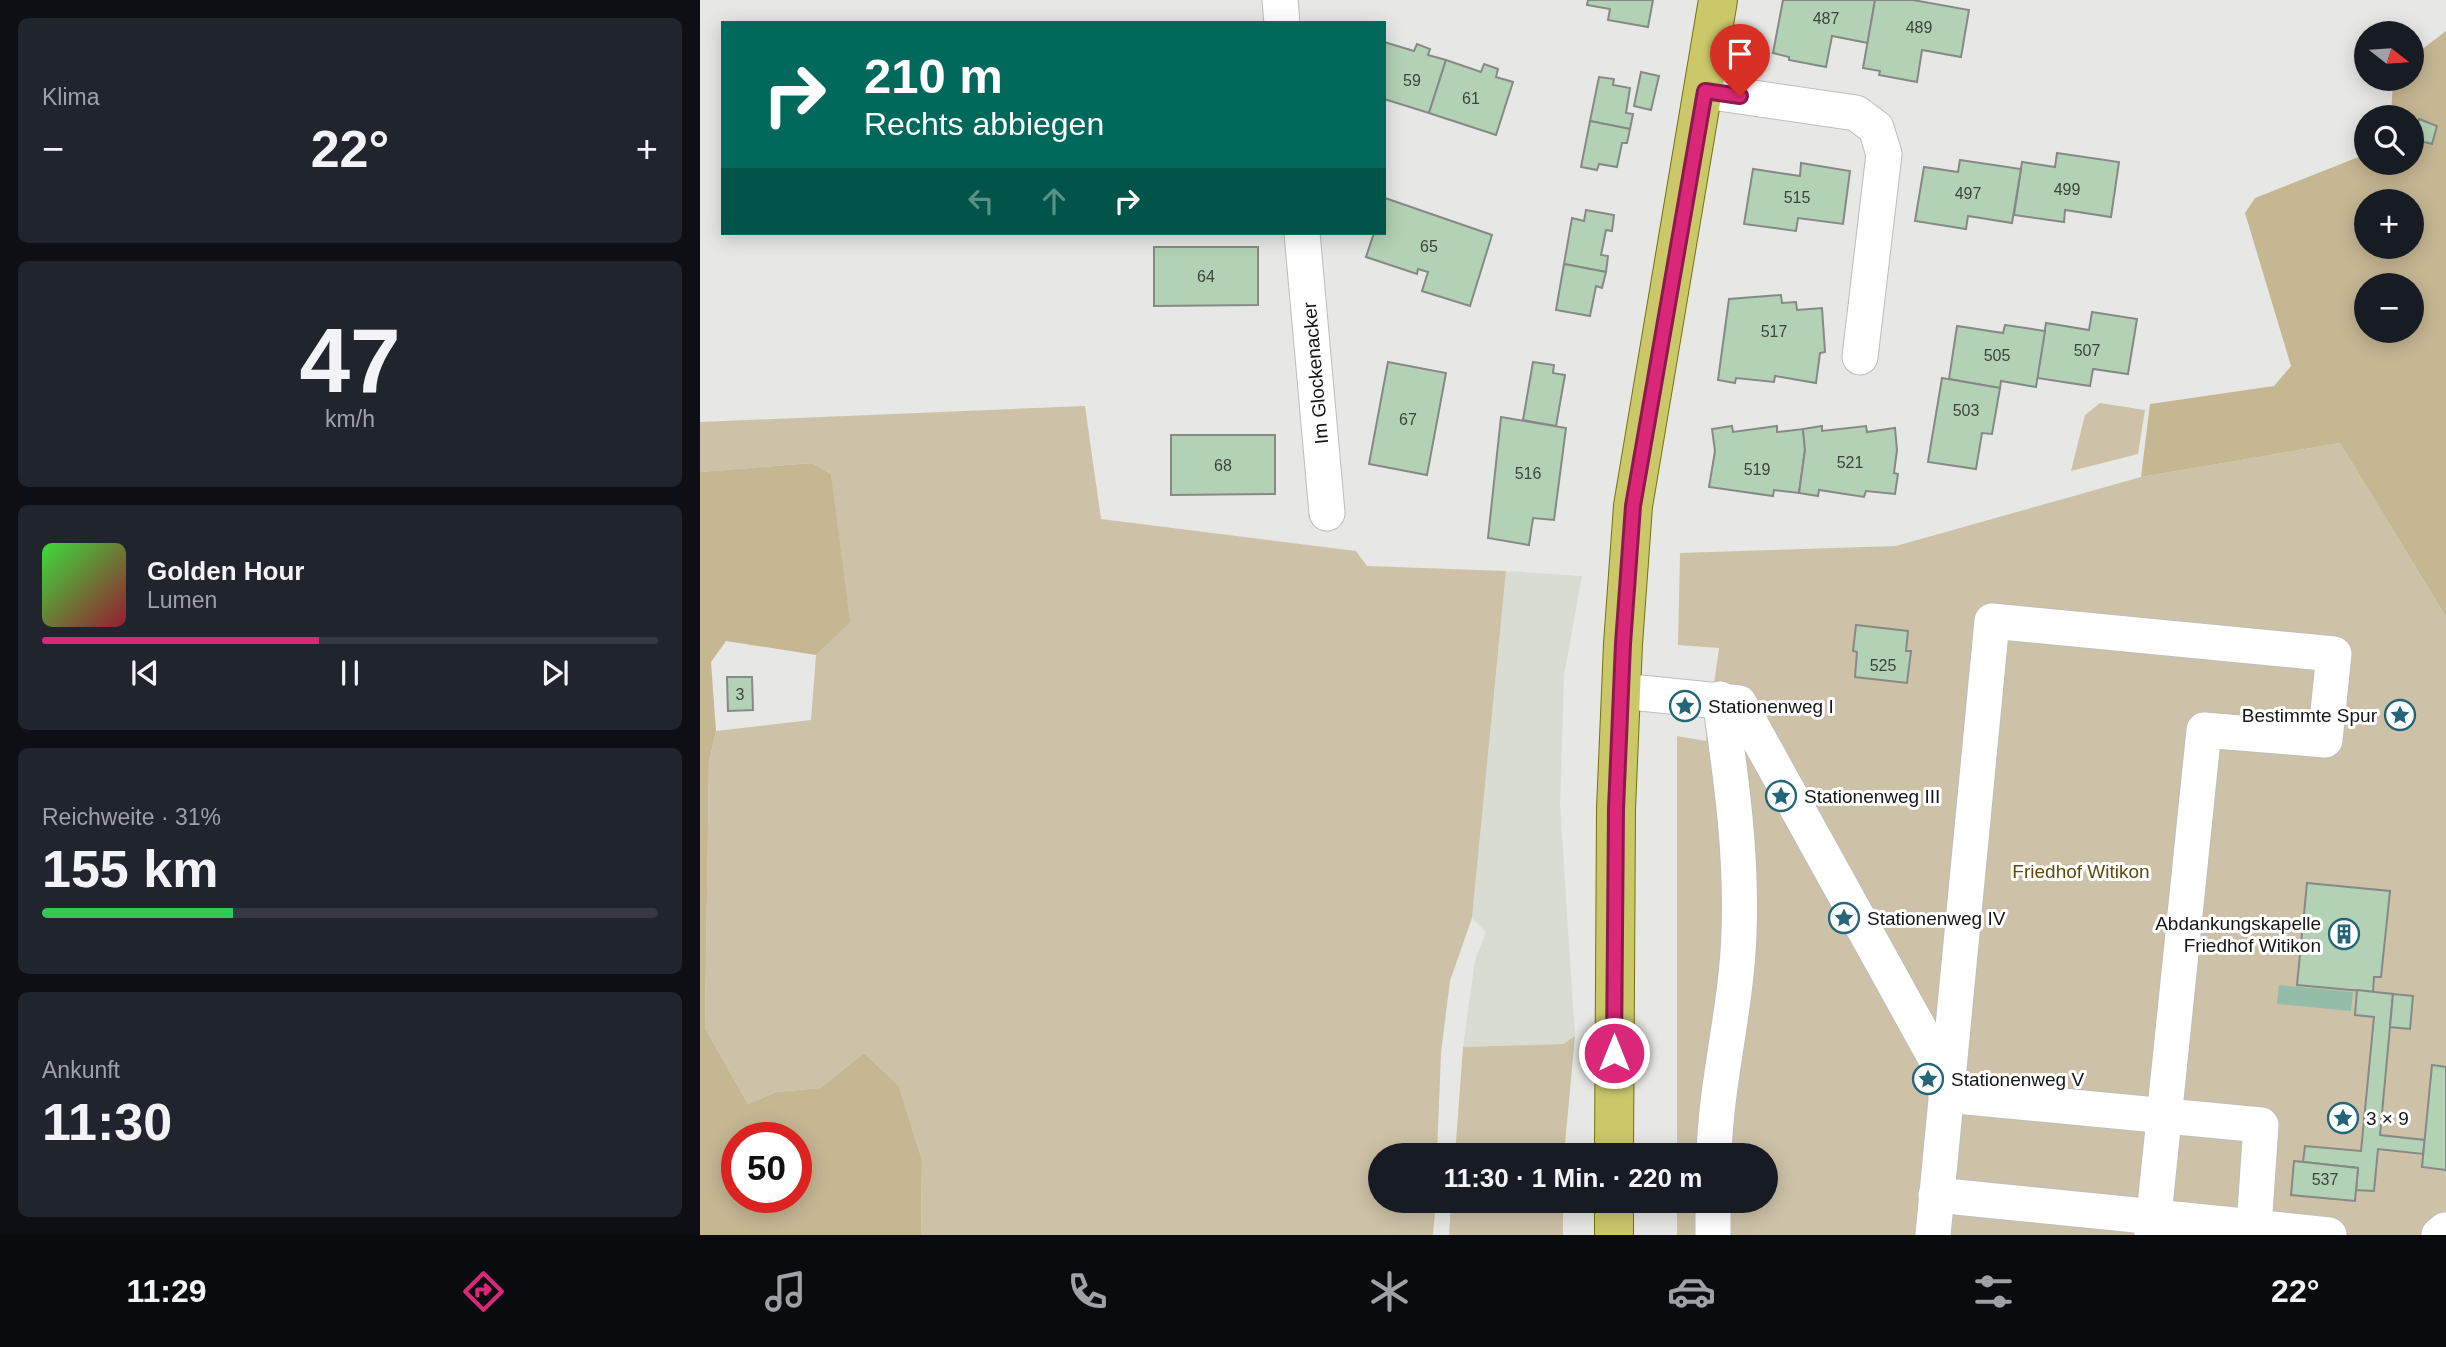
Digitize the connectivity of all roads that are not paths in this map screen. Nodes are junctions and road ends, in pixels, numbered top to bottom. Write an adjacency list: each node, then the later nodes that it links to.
1 (1280, 0): 3 (street)
2 (1718, 0): 4 (main road)
3 (1282, 21)
4 (1705, 91): 6 (street); 8 (main road)
5 (1302, 235): 7 (street, Im Glockenacker)
6 (1860, 358)
7 (1328, 513)
8 (1621, 691): 9 (street); 12 (main road)
9 (1720, 699): 10 (street); 13 (street)
10 (1947, 1087): 11 (street); 11 (street); 16 (street)
11 (2164, 1116): 17 (street); 18 (street)
12 (1614, 1143)
13 (1714, 1143)
14 (1614, 1213): 19 (main road)
15 (1713, 1213): 20 (street)
16 (1928, 1222): 17 (street)
17 (2153, 1226): 18 (street)
18 (2254, 1227): 21 (street)
19 (1614, 1235)
20 (1713, 1235)
21 (2329, 1235)

